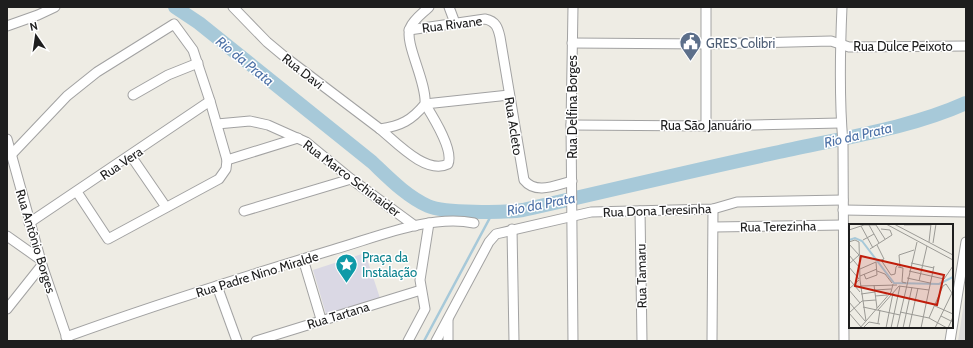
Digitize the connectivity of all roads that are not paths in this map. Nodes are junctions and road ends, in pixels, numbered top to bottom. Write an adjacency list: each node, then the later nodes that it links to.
1 (55, 7): 10 (street)
2 (233, 7): 25 (street, Rua Davi)
3 (428, 7): 11 (street)
4 (449, 7): 8 (street)
5 (573, 7): 12 (street, Rua Delfina Borges)
6 (706, 7): 13 (street)
7 (842, 7): 14 (street)
8 (455, 23): 9 (street, Rua Rivane); 11 (street, Rua Rivane)
9 (494, 23): 18 (street, Rua Acleto)
10 (7, 26)
11 (409, 30): 20 (street, Rua Davi)
12 (572, 43): 13 (street, Rua Dulce Peixoto); 22 (street, Rua Delfina Borges)
13 (706, 44): 14 (street, Rua Dulce Peixoto); 23 (street)
14 (840, 44): 15 (street, Rua Dulce Peixoto); 24 (street)
15 (966, 46)
16 (198, 63): 17 (street); 19 (street); 28 (street)
17 (133, 95)
18 (509, 95): 20 (street); 32 (street, Rua Acleto)
19 (210, 101): 21 (street); 29 (street, Rua Vera)
20 (425, 104): 25 (street); 25 (street, Rua Davi)
21 (218, 124): 26 (street, Rua Marco Schinaider); 30 (street)
22 (571, 125): 23 (street, Rua Sāo Januário); 32 (street, Rua Delfina Borges)
23 (706, 126): 24 (street, Rua Sāo Januário)
24 (841, 126): 34 (street)
25 (380, 129)
26 (298, 138): 30 (street); 31 (street, Rua Marco Schinaider)
27 (7, 139): 28 (street, Rua Antônio Borges)
28 (11, 155): 42 (street, Rua Antônio Borges)
29 (131, 156): 33 (street, Rua Vera); 35 (street)
30 (227, 160): 35 (street)
31 (351, 179): 38 (street); 46 (street, Rua Marco Schinaider)
32 (572, 185): 41 (street, Rua Delfina Borges)
33 (77, 192): 35 (street); 42 (street, Rua Vera)
34 (843, 200): 36 (street, Rua Dona Teresinha); 37 (street)
35 (166, 207)
36 (713, 209): 39 (street, Rua Dona Teresinha); 47 (street)
37 (843, 210): 40 (street); 45 (street)
38 (244, 211)
39 (640, 211): 41 (street, Rua Dona Teresinha); 68 (street, Rua Tamaru)
40 (966, 212)
41 (572, 216): 48 (street, Rua Dona Teresinha); 67 (street, Rua Delfina Borges)
42 (30, 223): 52 (street, Rua Antônio Borges)
43 (474, 223): 44 (street, Rua Padre Nino Miralde)
44 (428, 224): 46 (street, Rua Padre Nino Miralde); 54 (street)
45 (843, 225): 47 (street, Rua Terezinha); 70 (street)
46 (415, 226): 51 (street, Rua Padre Nino Miralde)
47 (714, 227): 69 (street)
48 (512, 229): 57 (street, Rua Dona Teresinha); 66 (street)
49 (7, 236): 52 (street)
50 (966, 242): 58 (street)
51 (303, 259): 53 (street, Rua Padre Nino Miralde); 56 (street)
52 (41, 263): 55 (street); 60 (street, Rua Antônio Borges)
53 (217, 286): 60 (street, Rua Padre Nino Miralde); 61 (street)
54 (420, 290): 56 (street, Rua Tartana); 63 (street)
55 (7, 309)
56 (321, 319): 62 (street, Rua Tartana)
57 (448, 319): 64 (street); 65 (street)
58 (953, 322)
59 (952, 328): 71 (street)
60 (67, 339)
61 (237, 341)
62 (256, 341)
63 (408, 341)
64 (436, 341)
65 (448, 341)
66 (514, 341)
67 (573, 341)
68 (642, 341)
69 (712, 341)
70 (844, 341)
71 (950, 341)

